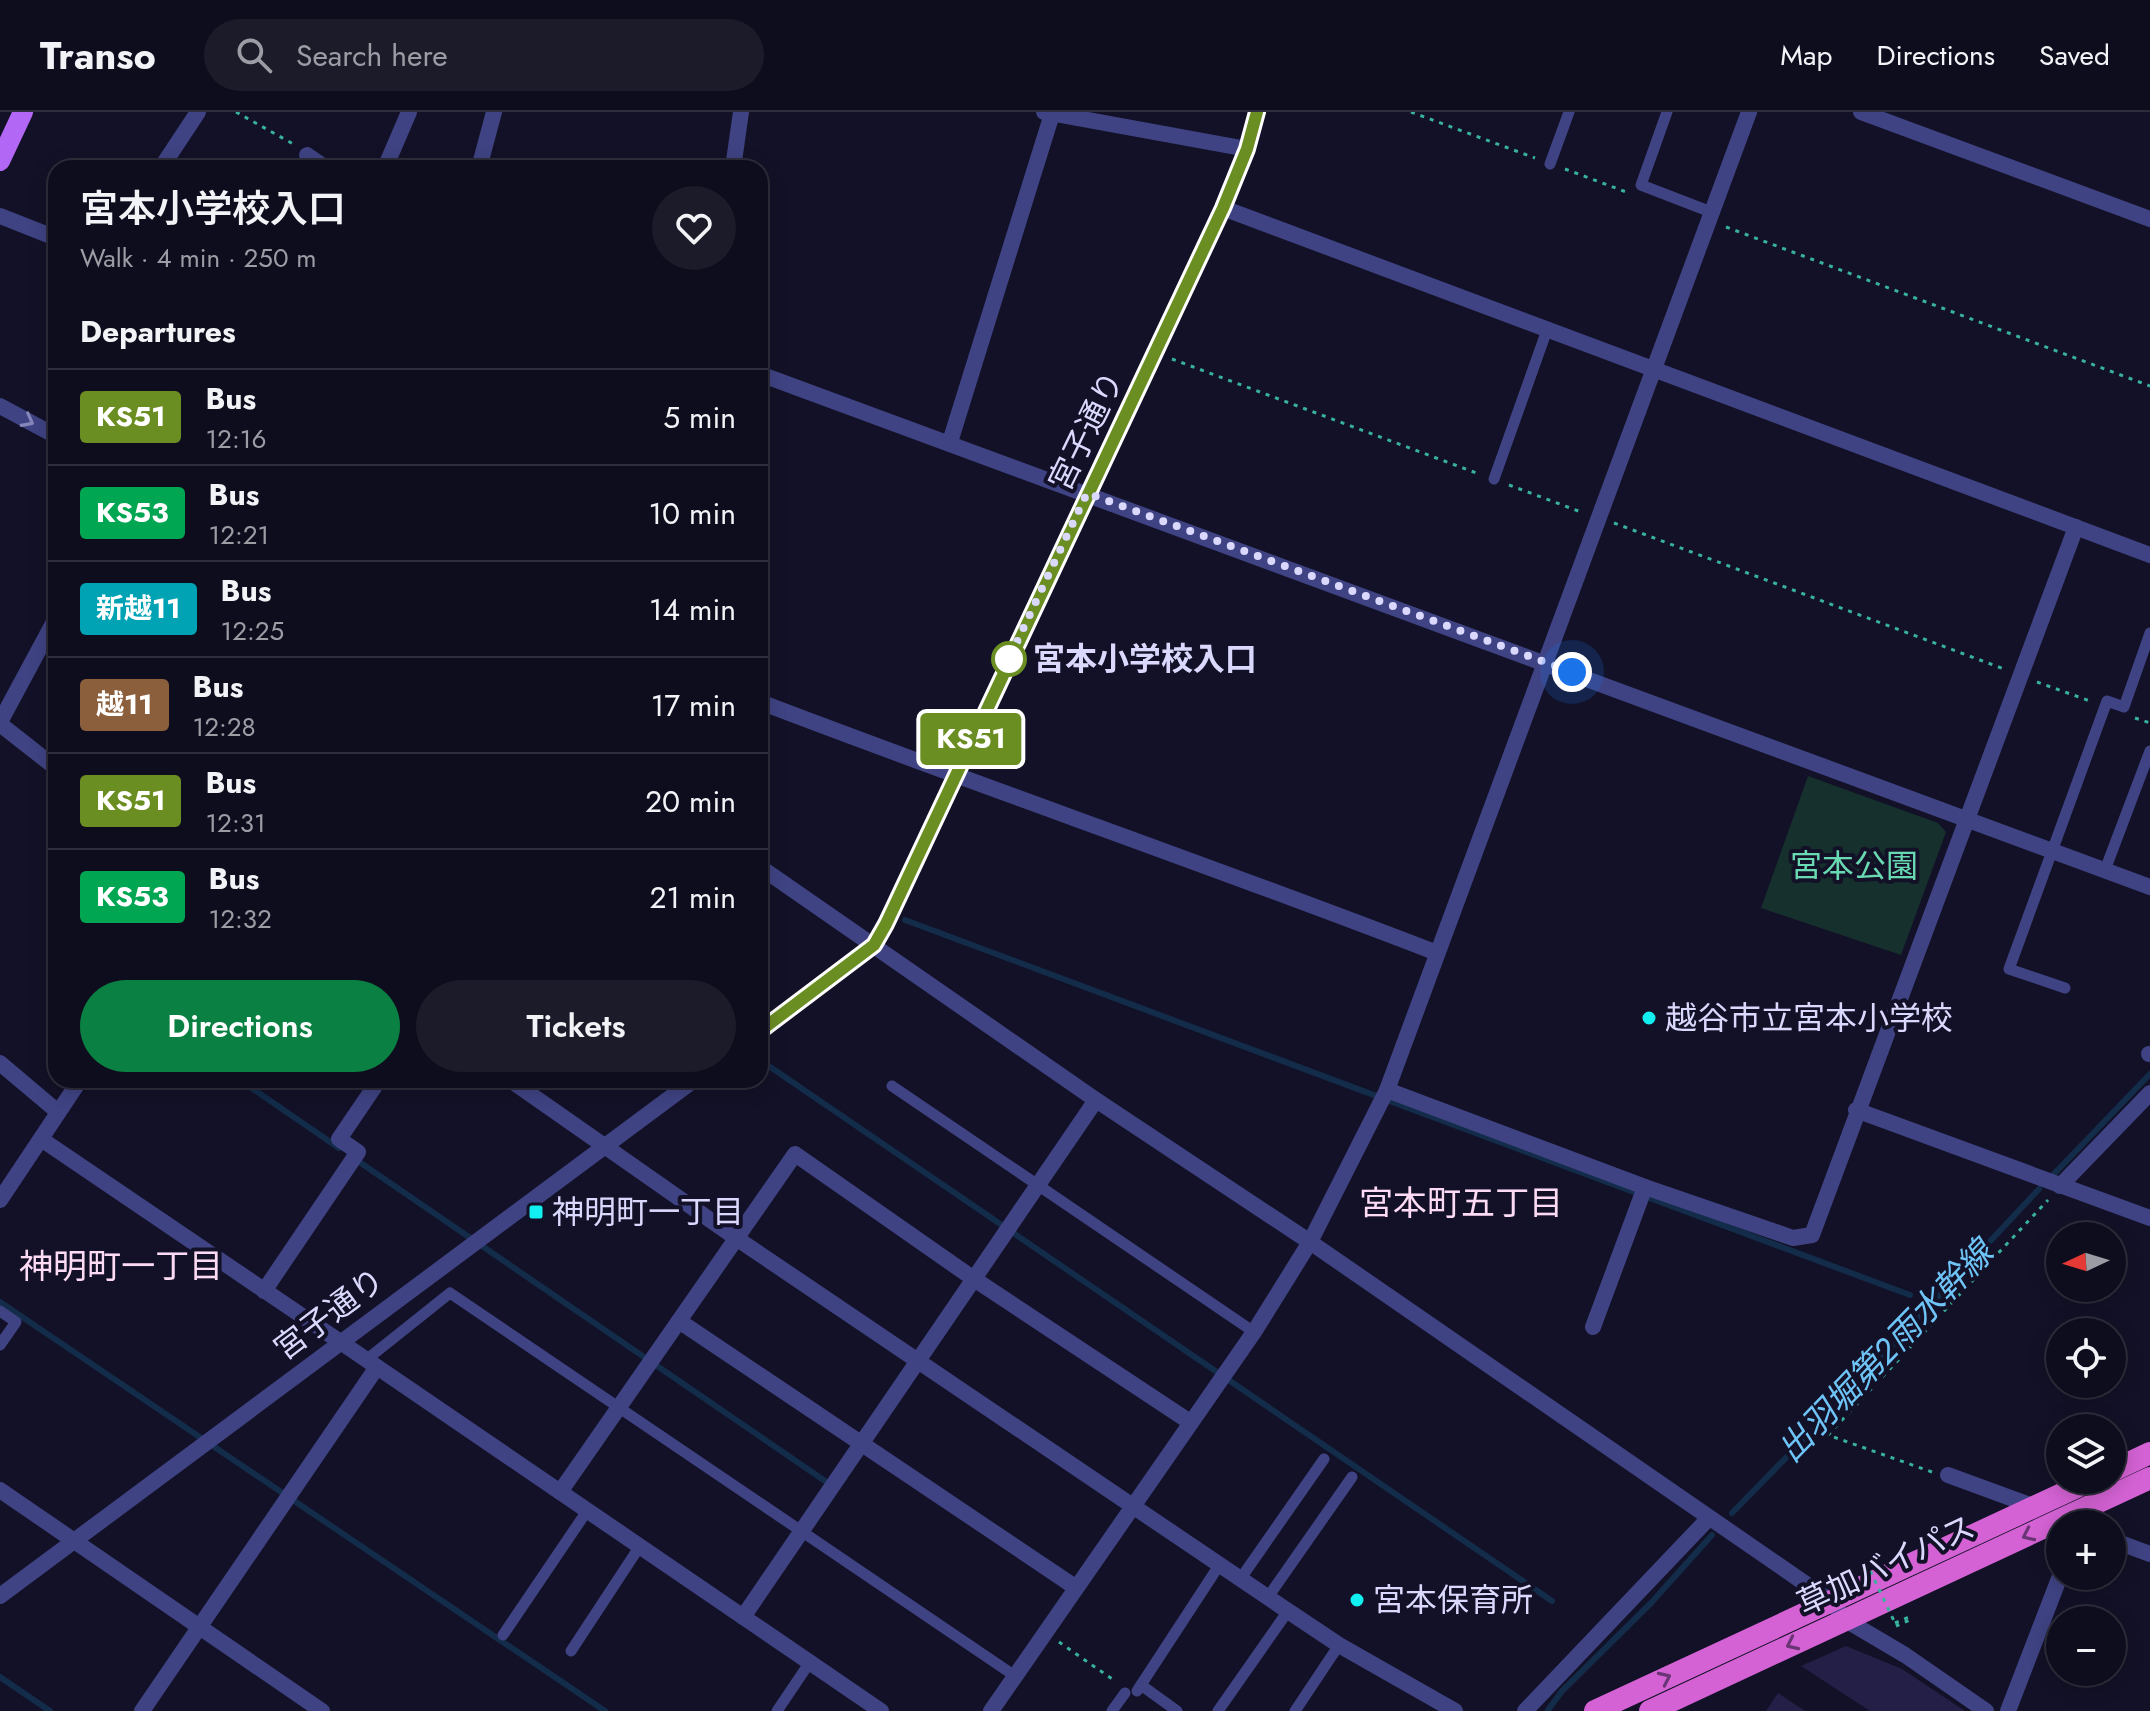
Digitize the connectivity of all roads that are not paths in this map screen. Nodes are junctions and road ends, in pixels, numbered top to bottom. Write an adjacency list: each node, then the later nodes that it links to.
1 (23, 112): 19 (main road)
2 (198, 112): 14 (street)
3 (409, 112): 16 (street)
4 (494, 112): 17 (street)
5 (741, 112): 18 (street)
6 (1257, 112): 12 (street, 宮子通り)
7 (1569, 112): 20 (lane)
8 (1667, 112): 23 (lane)
9 (1749, 112): 23 (street)
10 (1861, 112): 24 (street)
11 (1048, 113): 12 (street); 31 (street)
12 (1247, 149): 21 (street, 宮子通り)
13 (307, 155): 15 (street)
14 (166, 160)
15 (314, 160)
16 (388, 160)
17 (481, 160)
18 (734, 160)
19 (0, 161)
20 (1550, 164)
21 (1223, 208): 26 (street); 33 (street, 宮子通り)
22 (0, 216): 25 (street)
23 (1709, 216): 27 (street)
24 (2150, 219)
25 (48, 235)
26 (1547, 330): 27 (street); 32 (lane)
27 (1654, 369): 34 (street); 38 (street)
28 (768, 377): 31 (street)
29 (0, 406): 30 (street, one-way to 30)
30 (48, 432)
31 (950, 442): 33 (street)
32 (1494, 479)
33 (1087, 493): 38 (street); 43 (street, 宮子通り)
34 (2076, 527): 35 (street); 44 (street)
35 (2150, 555)
36 (48, 633): 40 (street)
37 (2150, 633): 45 (lane)
38 (1545, 662): 44 (street); 50 (street)
39 (768, 705): 43 (street)
40 (0, 723): 42 (street)
41 (2150, 751): 46 (lane)
42 (48, 762)
43 (954, 776): 49 (street, 宮子通り); 50 (street)
44 (1965, 818): 45 (street); 62 (street)
45 (2052, 851): 46 (street); 51 (lane)
46 (2105, 870): 48 (street)
47 (768, 872): 49 (street)
48 (2150, 887)
49 (874, 945): 52 (street, 宮子通り); 61 (street)
50 (1437, 953): 59 (street)
51 (2065, 988)
52 (768, 1025)
53 (0, 1063): 63 (street)
54 (892, 1086): 66 (lane)
55 (74, 1088): 63 (street)
56 (374, 1088): 74 (street)
57 (522, 1088): 65 (street)
58 (683, 1088): 65 (street, 宮子通り)
59 (1387, 1090): 68 (street); 72 (street)
60 (2150, 1093): 67 (street)
61 (1096, 1100): 66 (street); 72 (street)
62 (1856, 1110): 67 (street); 68 (street)
63 (58, 1112): 64 (street)
64 (41, 1139): 69 (street); 74 (street)
65 (605, 1146): 71 (street); 79 (street, 宮子通り)
66 (1039, 1186): 73 (street); 78 (lane)
67 (2060, 1186): 70 (street)
68 (1645, 1187): 77 (street)
69 (0, 1200)
70 (2150, 1218)
71 (736, 1238): 73 (street); 76 (street); 81 (street)
72 (1310, 1242): 78 (street); 99 (street)
73 (974, 1279): 81 (street); 84 (street)
74 (264, 1291): 79 (street)
75 (0, 1311): 80 (lane)
76 (679, 1321): 83 (street); 85 (street)
77 (1593, 1327)
78 (1254, 1332): 84 (street)
79 (339, 1341): 82 (street); 102 (street, 宮子通り)
80 (0, 1345)
81 (918, 1361): 85 (street); 95 (street)
82 (372, 1364): 83 (lane); 93 (street); 115 (street)
83 (619, 1408): 93 (street); 100 (lane)
84 (1190, 1422): 95 (street)
85 (861, 1444): 100 (street); 108 (street)
86 (2150, 1453): 88 (highway)
87 (1324, 1459): 107 (lane)
88 (2126, 1464)
89 (1948, 1475): 96 (street)
90 (1352, 1477): 111 (lane)
91 (2150, 1478): 97 (highway, 草加バイパス)
92 (0, 1490): 102 (street)
93 (560, 1492): 98 (street)
94 (2062, 1494): 96 (highway, 草加バイパス)
95 (1134, 1505): 106 (street); 108 (street)
96 (2035, 1507): 113 (highway, 草加バイパス)
97 (2099, 1510)
98 (587, 1511): 104 (street); 116 (lane)
99 (1708, 1519): 113 (street); 133 (street)
100 (802, 1532): 114 (street); 120 (lane)
101 (2046, 1533): 113 (highway, 草加バイパス, one-way to 113)
102 (73, 1542): 110 (street, 宮子通り); 115 (street)
103 (2126, 1545): 105 (street)
104 (640, 1546): 114 (street); 118 (lane)
105 (2150, 1554)
106 (1220, 1564): 107 (street); 121 (lane)
107 (1241, 1578): 111 (street)
108 (1075, 1587): 120 (street)
109 (2055, 1590): 137 (street)
110 (0, 1596)
111 (1268, 1597): 112 (street)
112 (1288, 1611): 117 (street); 130 (lane)
113 (1838, 1611): 134 (highway, 草加バイパス, one-way to 113); 135 (highway, 草加バイパス, one-way to 135); 136 (street)
114 (743, 1617): 119 (street)
115 (200, 1627): 123 (street); 124 (street)
116 (503, 1635)
117 (1339, 1645): 131 (lane); 132 (street)
118 (571, 1651)
119 (810, 1662): 122 (street); 125 (lane)
120 (1015, 1676): 127 (street)
121 (1130, 1688): 128 (lane); 129 (lane)
122 (857, 1704): 126 (street)
123 (142, 1711)
124 (322, 1711)
125 (777, 1711)
126 (881, 1711)
127 (991, 1711)
128 (1112, 1711)
129 (1177, 1711)
130 (1218, 1711)
131 (1295, 1711)
132 (1455, 1711)
133 (1525, 1711)
134 (1595, 1711)
135 (1650, 1711)
136 (1986, 1711)
137 (2008, 1711)

